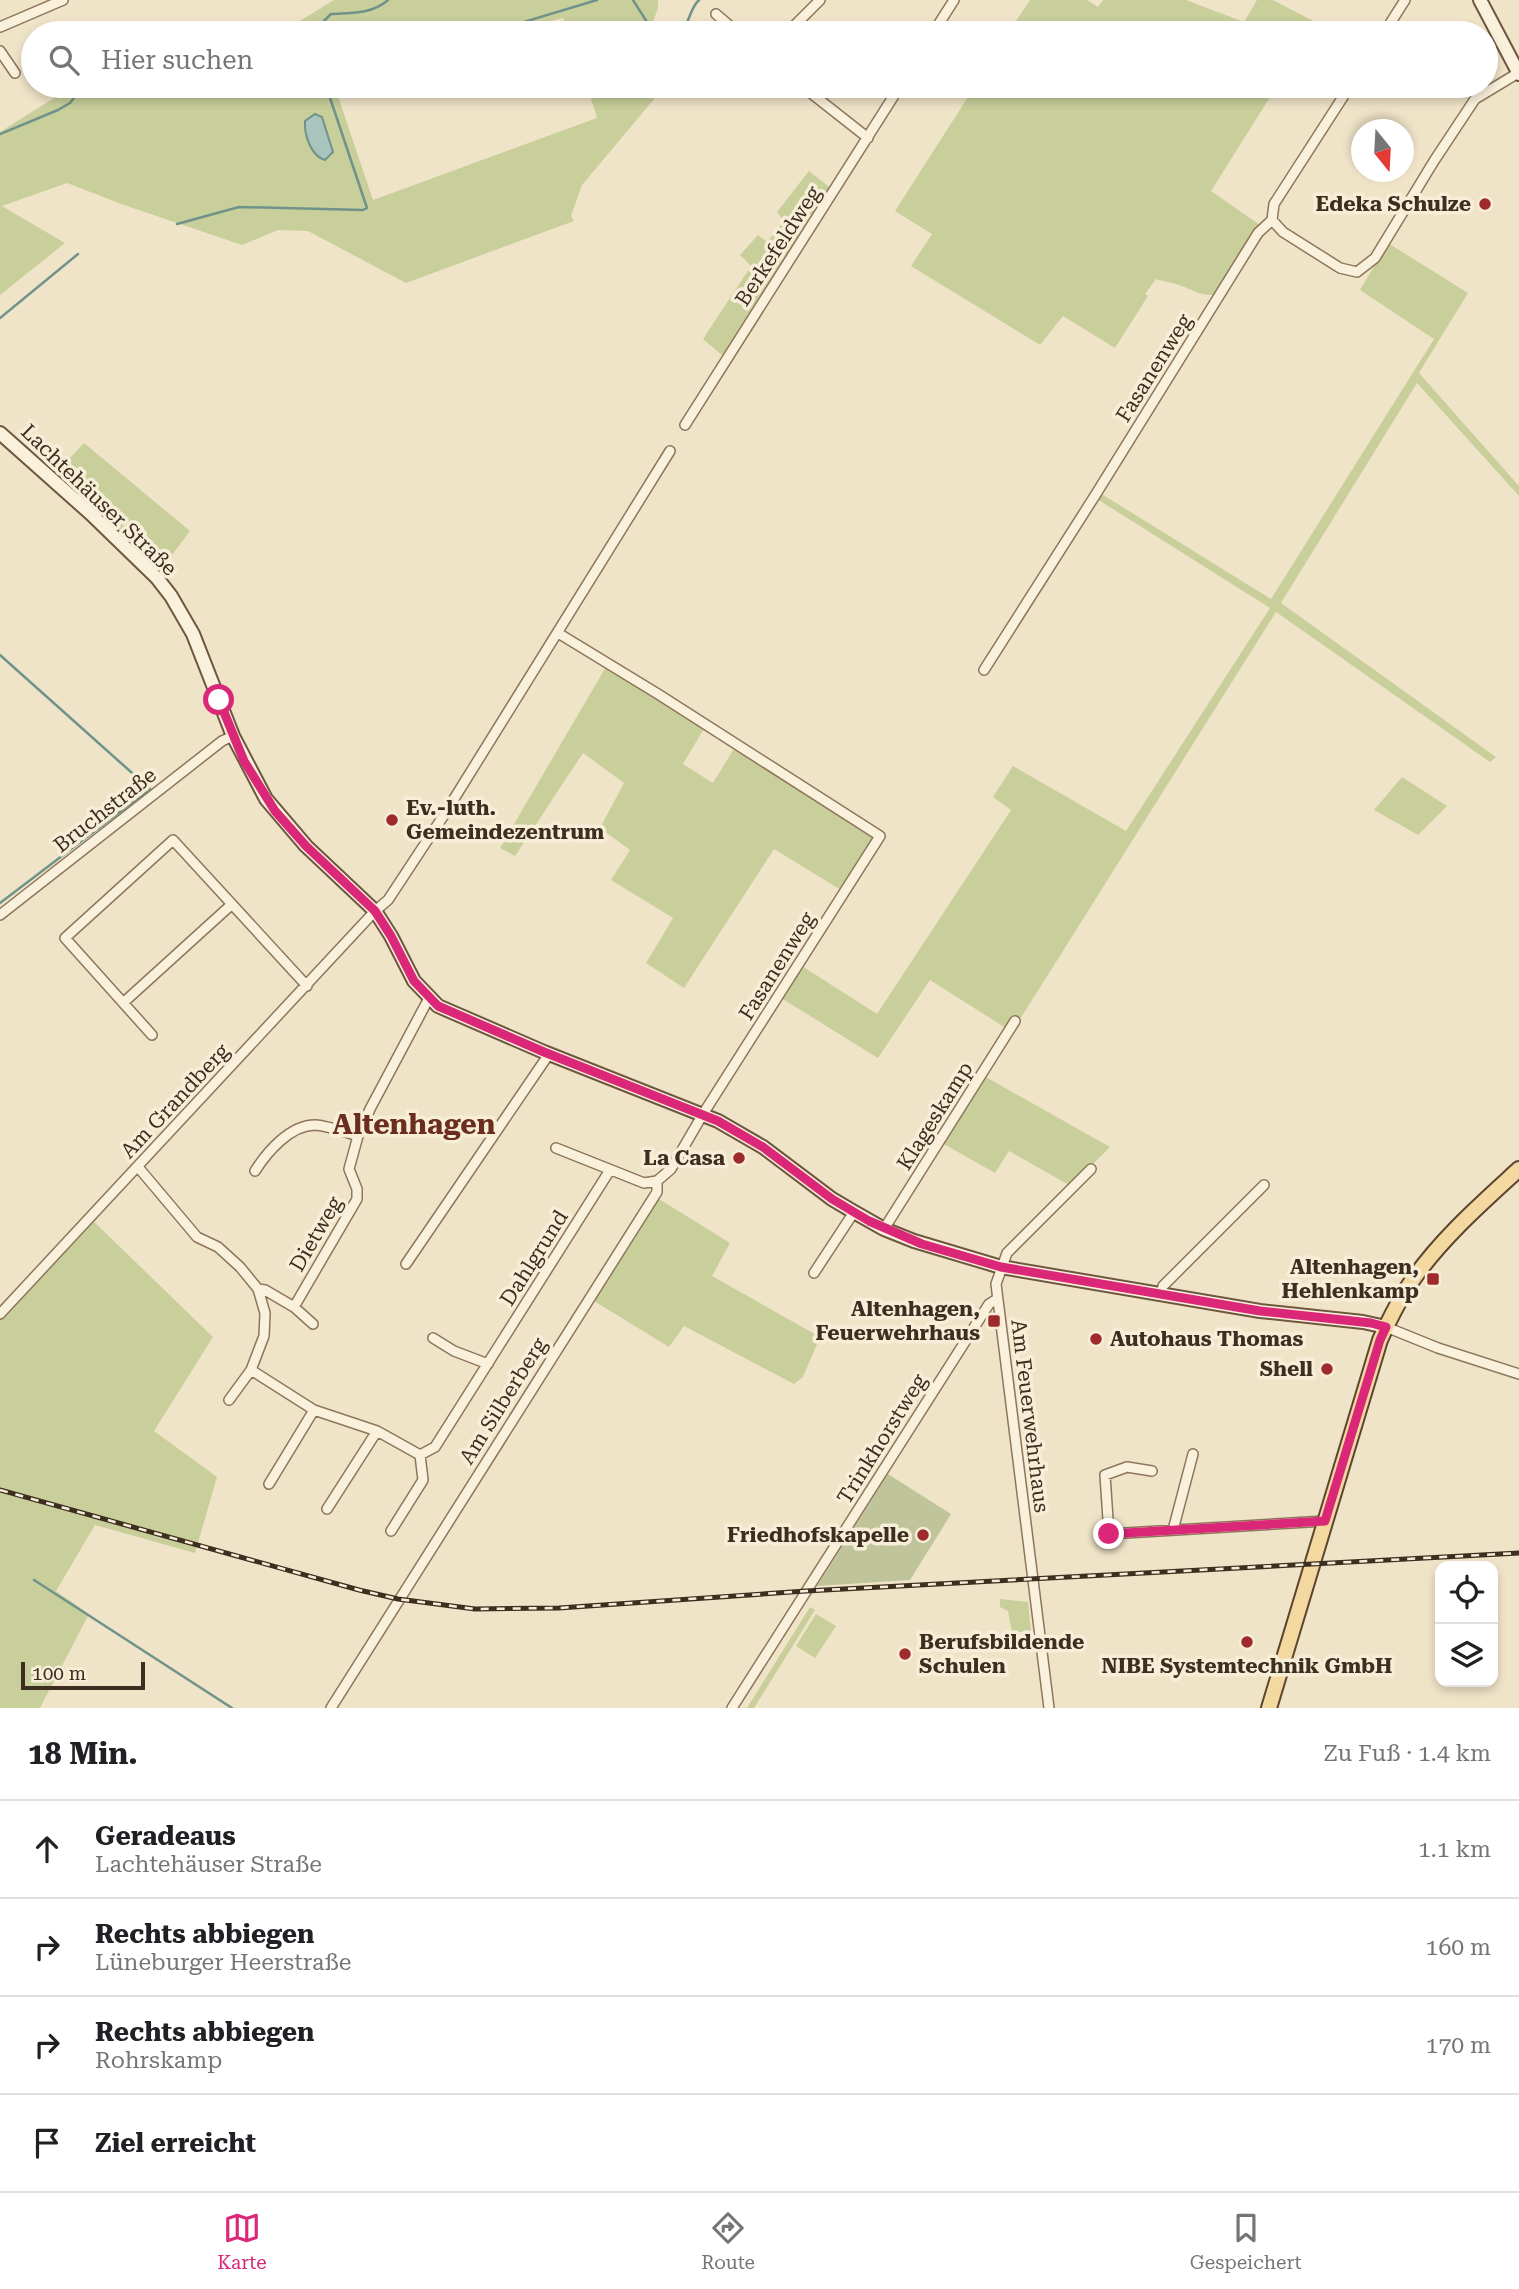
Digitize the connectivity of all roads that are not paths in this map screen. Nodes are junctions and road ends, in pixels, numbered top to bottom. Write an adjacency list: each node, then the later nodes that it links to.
1 (63, 0): 12 (street)
2 (820, 0): 8 (street)
3 (954, 0): 9 (street)
4 (1405, 0): 10 (street)
5 (1479, 0): 11 (street)
6 (716, 14): 7 (street)
7 (724, 21)
8 (799, 21)
9 (941, 21)
10 (1392, 21)
11 (1491, 21)
12 (0, 27)
13 (1498, 35): 16 (street)
14 (0, 51): 15 (street)
15 (15, 73)
16 (1519, 73): 17 (street)
17 (1498, 85)
18 (817, 98): 22 (street)
19 (893, 98): 22 (street, Berkefeldweg)
20 (1342, 98): 23 (street, Fasanenweg)
21 (1477, 98): 23 (street)
22 (868, 138): 24 (street, Berkefeldweg)
23 (1272, 220): 28 (street, Fasanenweg)
24 (685, 425)
25 (0, 433): 29 (street, Lachtehäuser Straße)
26 (670, 451): 27 (street)
27 (558, 633): 31 (street); 39 (street, Fasanenweg)
28 (984, 670)
29 (233, 736): 31 (street, Lachtehäuser Straße); 32 (street, Bruchstraße)
30 (231, 905): 33 (street); 35 (street); 35 (street)
31 (375, 911): 33 (street, Am Grandberg); 34 (street, Lachtehäuser Straße)
32 (0, 915)
33 (307, 986): 42 (street, Am Grandberg)
34 (429, 998): 38 (street, Lachtehäuser Straße); 40 (street, Dietweg)
35 (123, 1003): 37 (street)
36 (1015, 1021): 50 (street, Klageskamp)
37 (152, 1035)
38 (549, 1054): 39 (street, Lachtehäuser Straße); 51 (street)
39 (703, 1114): 47 (street, Am Silberberg); 49 (street, Lachtehäuser Straße)
40 (358, 1136): 46 (street); 57 (street, Dietweg)
41 (556, 1148): 45 (street)
42 (138, 1167): 54 (street); 58 (street, Am Grandberg)
43 (1091, 1169): 52 (street)
44 (1519, 1169): 60 (main road)
45 (610, 1170): 47 (street); 62 (street, Dahlgrund)
46 (255, 1171)
47 (657, 1181): 76 (street, Am Silberberg)
48 (1264, 1185): 55 (street)
49 (854, 1212): 50 (street, Lachtehäuser Straße); 53 (street)
50 (884, 1229): 52 (street, Lachtehäuser Straße)
51 (406, 1264)
52 (1001, 1267): 55 (street, Lachtehäuser Straße); 56 (street, Am Feuerwehrhaus)
53 (814, 1273)
54 (258, 1289): 57 (street); 63 (street)
55 (1161, 1294): 60 (street, Lachtehäuser Straße)
56 (997, 1298): 77 (street, Trinkhorstweg); 78 (street, Am Feuerwehrhaus)
57 (293, 1307): 59 (street)
58 (0, 1314)
59 (313, 1324)
60 (1386, 1327): 64 (street); 73 (main road)
61 (433, 1338): 62 (street)
62 (488, 1364): 69 (street, Dahlgrund)
63 (251, 1370): 65 (street); 66 (street)
64 (1519, 1374)
65 (229, 1400)
66 (314, 1410): 67 (street); 71 (street)
67 (377, 1431): 69 (street); 72 (street)
68 (1193, 1454): 74 (street)
69 (420, 1455): 75 (street)
70 (1152, 1471): 74 (street)
71 (269, 1484)
72 (327, 1509)
73 (1325, 1521): 74 (street); 79 (main road)
74 (1173, 1530)
75 (391, 1531)
76 (331, 1708)
77 (732, 1708)
78 (1049, 1708)
79 (1269, 1708)

